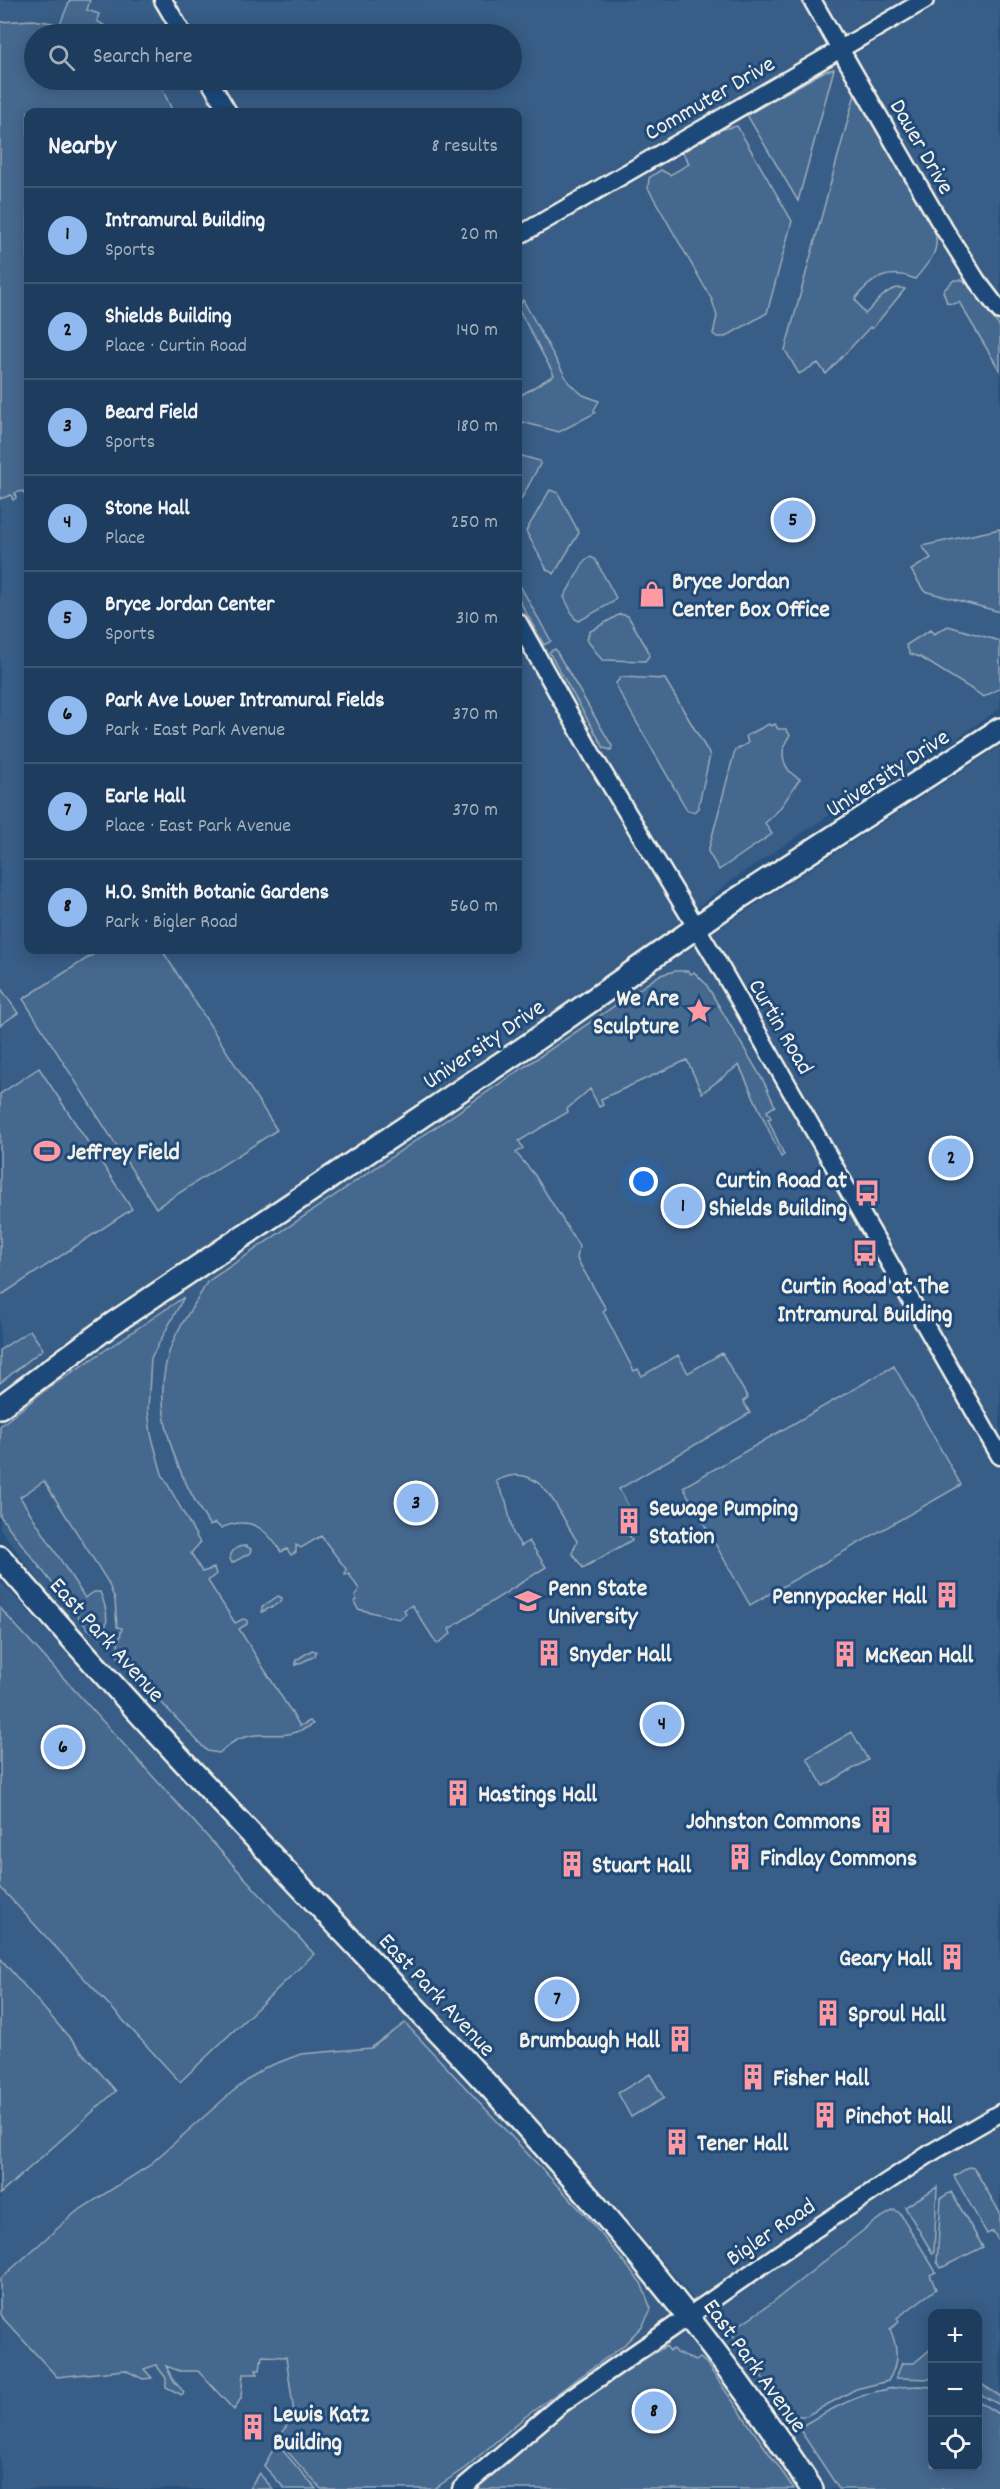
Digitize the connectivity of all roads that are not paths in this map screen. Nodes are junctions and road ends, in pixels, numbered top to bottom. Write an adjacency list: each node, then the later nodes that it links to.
1 (163, 0): 4 (street)
2 (812, 0): 5 (street, Dauer Drive)
3 (926, 0): 5 (street, Commuter Drive)
4 (177, 24)
5 (840, 50): 8 (street, Commuter Drive); 9 (street, Dauer Drive)
6 (215, 90): 7 (street)
7 (226, 108)
8 (522, 234)
9 (1000, 311)
10 (522, 629): 12 (street, Curtin Road)
11 (1000, 729): 12 (main road, University Drive)
12 (696, 927): 13 (main road, University Drive); 14 (street, Curtin Road)
13 (0, 1407)
14 (1000, 1456)
15 (0, 1557): 17 (main road, East Park Avenue)
16 (1000, 2113): 17 (street, Bigler Road)
17 (689, 2316): 18 (street, Bigler Road); 19 (main road, East Park Avenue)
18 (461, 2489)
19 (812, 2489)

